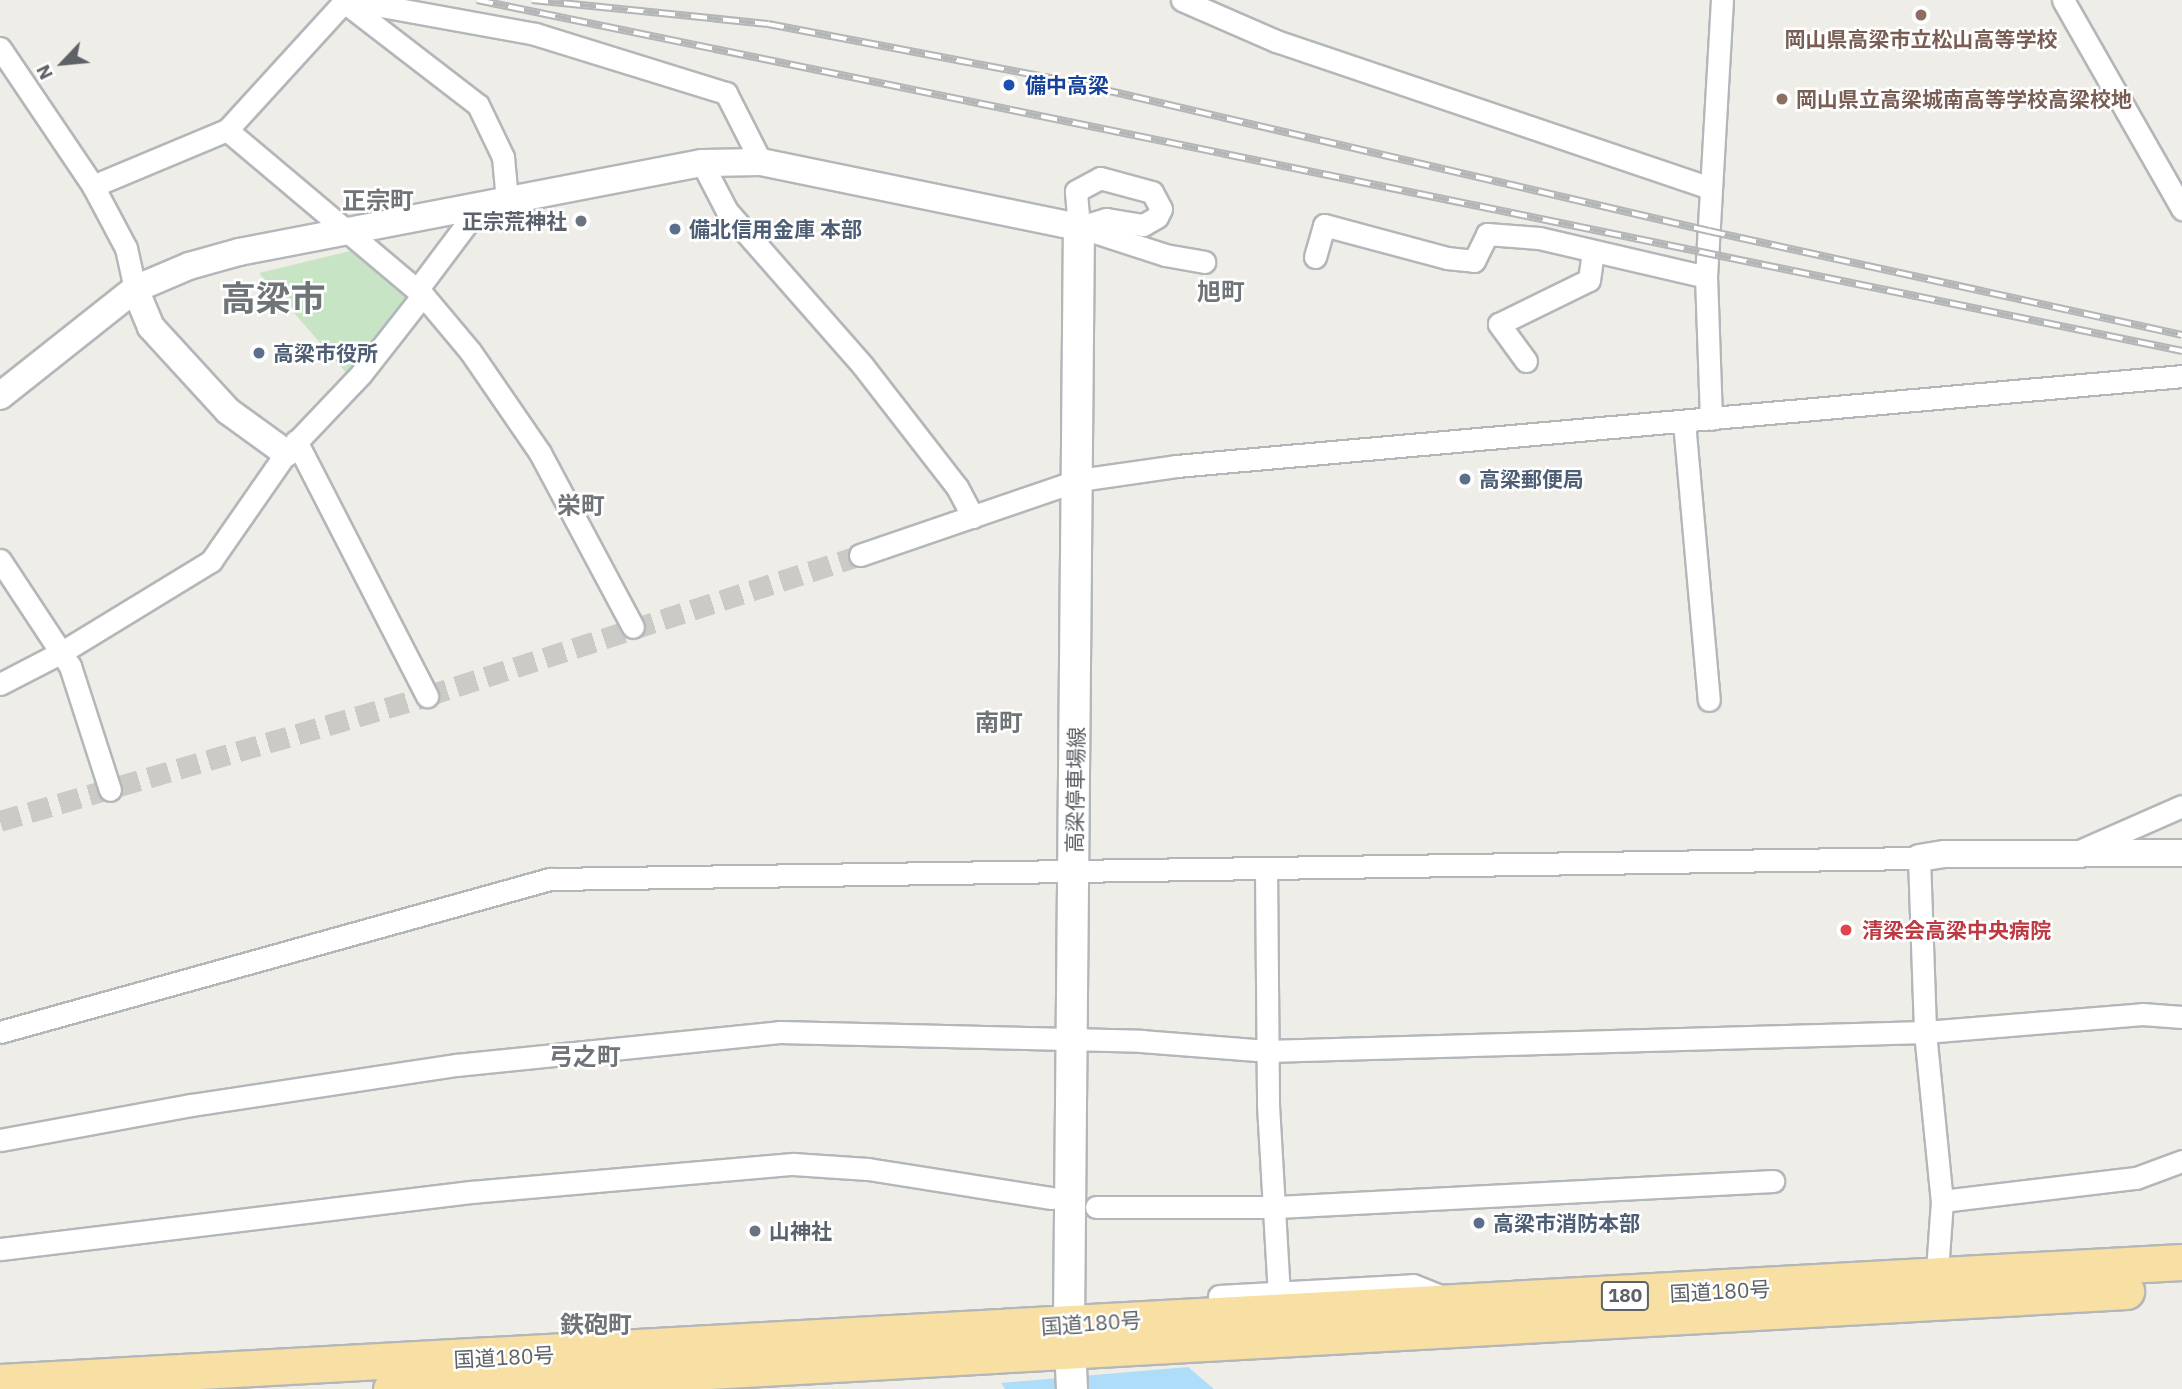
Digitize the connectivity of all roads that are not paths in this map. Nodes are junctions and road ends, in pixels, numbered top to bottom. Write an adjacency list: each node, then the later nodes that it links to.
1 (1182, 0): 10 (street)
2 (1722, 0): 10 (street)
3 (2063, 0): 13 (street)
4 (342, 1): 6 (street); 7 (street); 11 (street)
5 (0, 48): 9 (street)
6 (226, 130): 9 (street); 15 (street)
7 (761, 162): 8 (street); 14 (street)
8 (702, 163): 11 (street); 29 (street)
9 (93, 186): 20 (street)
10 (1710, 188): 19 (street)
11 (507, 200): 12 (street)
12 (480, 206): 15 (street); 21 (street)
13 (2182, 209)
14 (1079, 227): 18 (street); 28 (main road, 高梁停車場線)
15 (343, 231): 20 (street); 21 (street)
16 (1594, 253): 17 (street); 19 (street); 22 (street)
17 (1315, 257)
18 (1204, 262)
19 (1706, 277): 25 (street)
20 (135, 289): 24 (street); 27 (street)
21 (419, 292): 27 (street); 32 (street)
22 (1526, 361)
23 (2182, 376): 25 (street)
24 (0, 396)
25 (1711, 419): 26 (street)
26 (1684, 422): 28 (street); 36 (street)
27 (291, 447): 33 (street); 35 (street)
28 (1079, 480): 29 (street); 42 (main road, 高梁停車場線)
29 (973, 517): 30 (street)
30 (860, 555)
31 (0, 560): 33 (street)
32 (633, 627)
33 (62, 652): 34 (street); 37 (street)
34 (0, 684)
35 (427, 696)
36 (1709, 699)
37 (110, 790)
38 (2182, 806): 40 (street)
39 (2182, 853): 40 (street)
40 (2070, 855): 41 (street)
41 (1919, 858): 43 (street); 46 (street)
42 (1074, 868): 43 (street); 45 (street); 47 (main road, 高梁停車場線)
43 (1266, 868): 48 (street)
44 (2182, 1017): 46 (street)
45 (0, 1032)
46 (1925, 1032): 48 (street); 53 (street)
47 (1074, 1038): 48 (street); 49 (street); 63 (main road, 高梁停車場線)
48 (1267, 1051): 55 (street)
49 (0, 1140)
50 (2182, 1161): 53 (street)
51 (1773, 1181): 55 (street)
52 (1052, 1198): 56 (street)
53 (1942, 1201): 59 (street)
54 (1096, 1207): 55 (street)
55 (1277, 1207): 60 (street)
56 (0, 1249)
57 (2182, 1262): 59 (highway, 国道180号 / 180)
58 (2182, 1287): 59 (highway, 国道180号 / 180)
59 (1935, 1292): 62 (highway, 国道180号 / 180); 63 (highway, 国道180号 / 180)
60 (1279, 1293): 61 (street); 62 (street)
61 (1219, 1296)
62 (1461, 1305): 63 (highway, 国道180号 / 180)
63 (1071, 1361): 64 (highway, 国道180号 / 180); 65 (highway, 国道180号 / 180)
64 (0, 1382)
65 (391, 1389)

